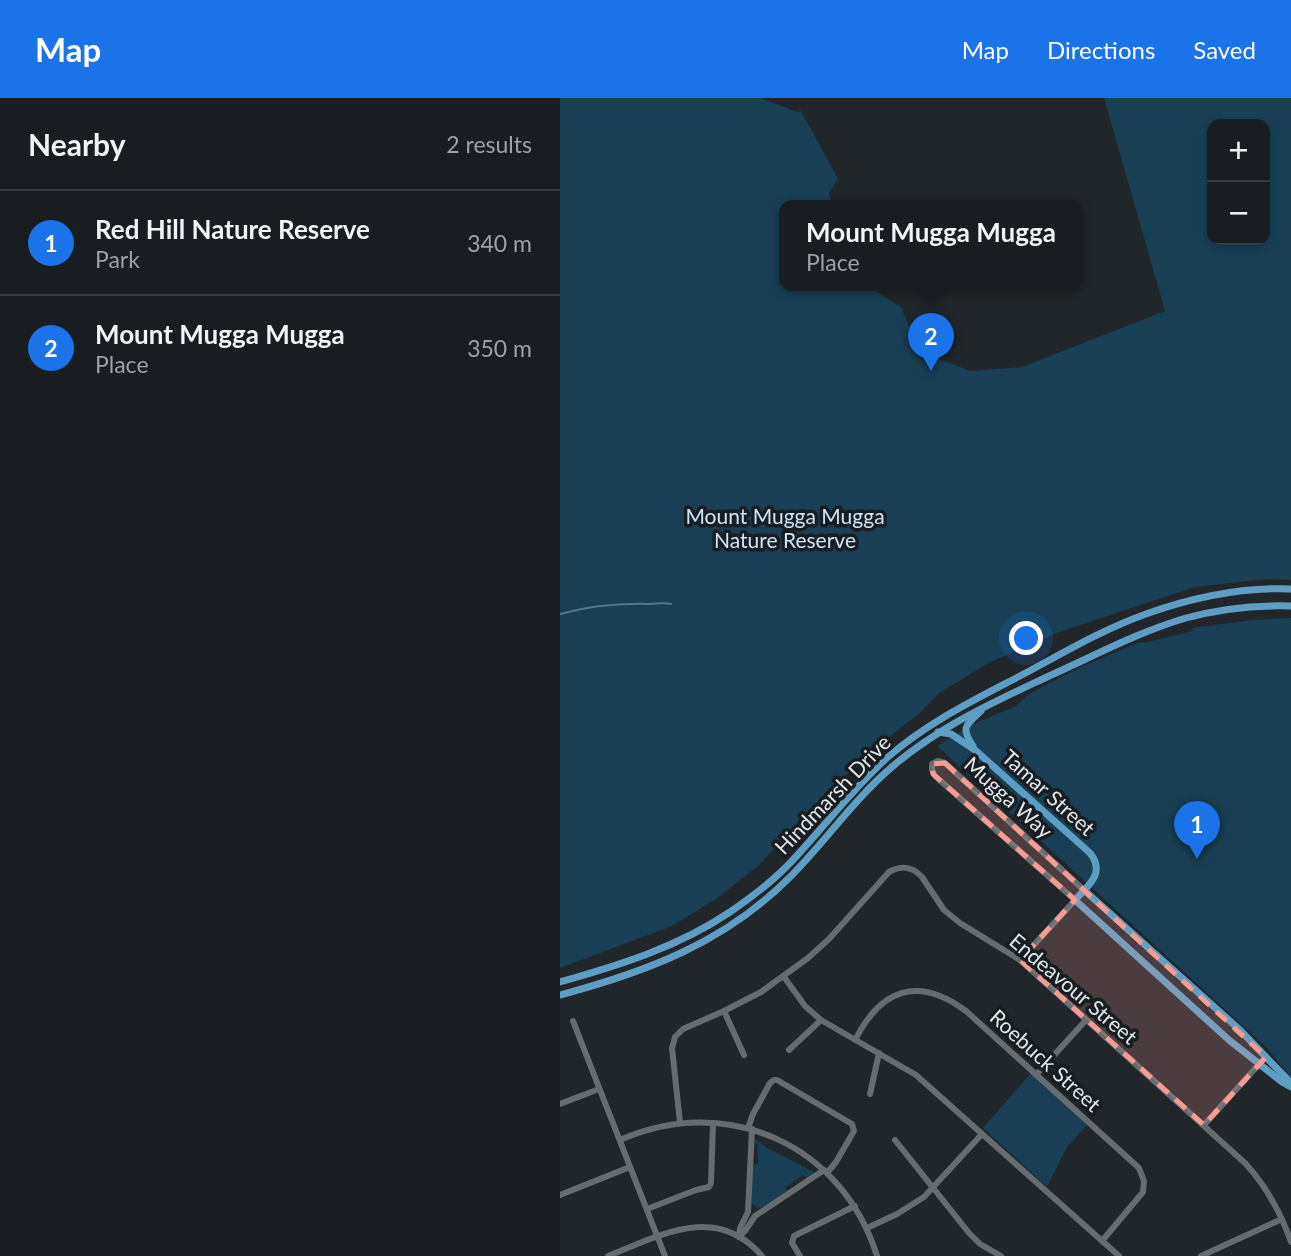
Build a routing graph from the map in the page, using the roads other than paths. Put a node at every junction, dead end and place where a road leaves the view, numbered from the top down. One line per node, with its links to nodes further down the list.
1 (1291, 589): 10 (main road, Hindmarsh Drive)
2 (1291, 606): 3 (main road, Hindmarsh Drive)
3 (989, 705): 4 (main road, Hindmarsh Drive); 5 (main road, Tamar Street)
4 (938, 732): 5 (main road, Tamar Street); 11 (main road, Hindmarsh Drive)
5 (975, 750): 6 (main road, Tamar Street)
6 (1084, 890): 7 (main road, Tamar Street); 7 (street, Mugga Way); 20 (main road, Mugga Way)
7 (1074, 900): 8 (street, Tamar Street); 21 (main road, Mugga Way)
8 (1020, 960): 9 (street, Endeavour Street); 14 (street, Endeavour Street)
9 (784, 977): 12 (street, Endeavour Street); 13 (street)
10 (560, 982)
11 (560, 995)
12 (724, 1011): 19 (street); 27 (street, Endeavour Street)
13 (821, 1020): 16 (street); 17 (street)
14 (1086, 1020): 22 (street); 29 (street, Endeavour Street)
15 (573, 1021): 24 (street)
16 (855, 1040): 18 (street); 22 (street, Roebuck Street)
17 (789, 1050)
18 (879, 1053): 25 (street); 31 (street)
19 (744, 1055)
20 (1266, 1057): 21 (street); 23 (main road, Mugga Way)
21 (1259, 1064): 23 (main road, Mugga Way); 29 (street)
22 (1036, 1075): 44 (street, Roebuck Street)
23 (1291, 1086)
24 (600, 1088): 26 (street); 32 (street)
25 (870, 1094)
26 (560, 1104)
27 (680, 1123): 28 (street); 32 (street)
28 (713, 1123): 30 (street); 39 (street)
29 (1205, 1125): 40 (street, Endeavour Street)
30 (750, 1129): 35 (street); 35 (street); 43 (street)
31 (982, 1133): 36 (street); 44 (street)
32 (620, 1140): 34 (street)
33 (895, 1140): 36 (street)
34 (631, 1167): 37 (street); 39 (street)
35 (825, 1171): 38 (street); 43 (street)
36 (933, 1189): 41 (street); 51 (street)
37 (560, 1195)
38 (855, 1206): 41 (street); 49 (street)
39 (647, 1209): 42 (street)
40 (1282, 1219): 45 (street, Endeavour Street); 53 (street)
41 (867, 1228): 50 (street)
42 (657, 1237): 43 (street); 46 (street); 47 (street)
43 (739, 1237): 48 (street)
44 (1102, 1241): 52 (street)
45 (1291, 1242)
46 (608, 1256)
47 (665, 1256)
48 (762, 1256)
49 (800, 1256)
50 (877, 1256)
51 (1001, 1256)
52 (1119, 1256)
53 (1200, 1256)

